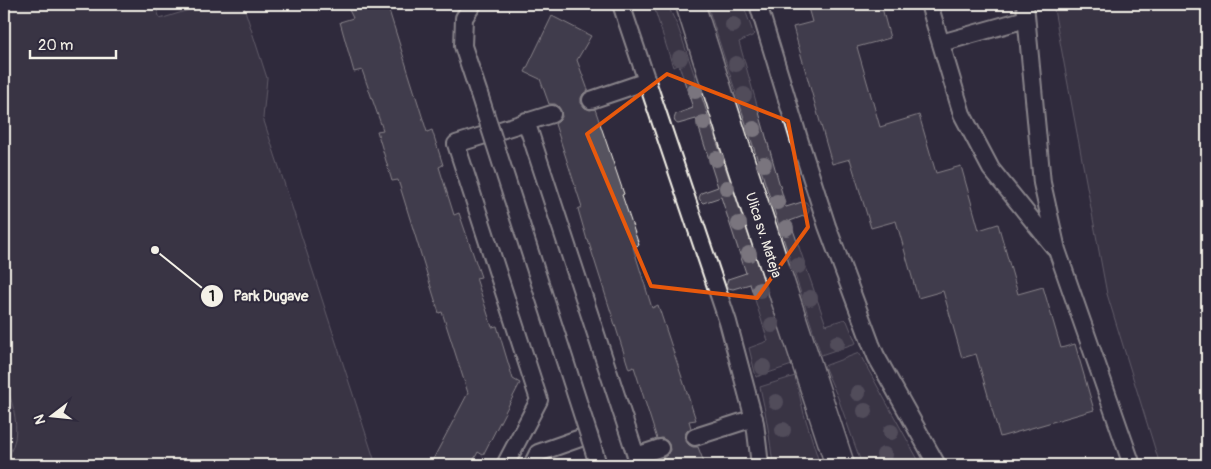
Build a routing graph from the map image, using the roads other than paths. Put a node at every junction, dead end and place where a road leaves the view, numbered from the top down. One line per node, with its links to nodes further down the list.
1 (473, 4): 14 (lane, bridge)
2 (621, 4): 8 (lane)
3 (690, 4): 22 (street, Ulica sv. Mateja)
4 (758, 4): 23 (lane)
5 (929, 4): 7 (lane)
6 (1025, 11): 7 (lane); 12 (lane)
7 (941, 43): 12 (lane)
8 (647, 81): 9 (lane); 13 (lane)
9 (592, 100)
10 (552, 114): 11 (lane)
11 (526, 121): 17 (lane); 18 (lane)
12 (1057, 250): 24 (lane)
13 (754, 418): 15 (lane); 21 (lane)
14 (588, 436): 19 (lane); 20 (lane, bridge)
15 (694, 437)
16 (660, 448): 17 (lane)
17 (638, 461)
18 (504, 465)
19 (532, 465)
20 (598, 465)
21 (760, 465)
22 (840, 465)
23 (938, 465)
24 (1132, 465)

